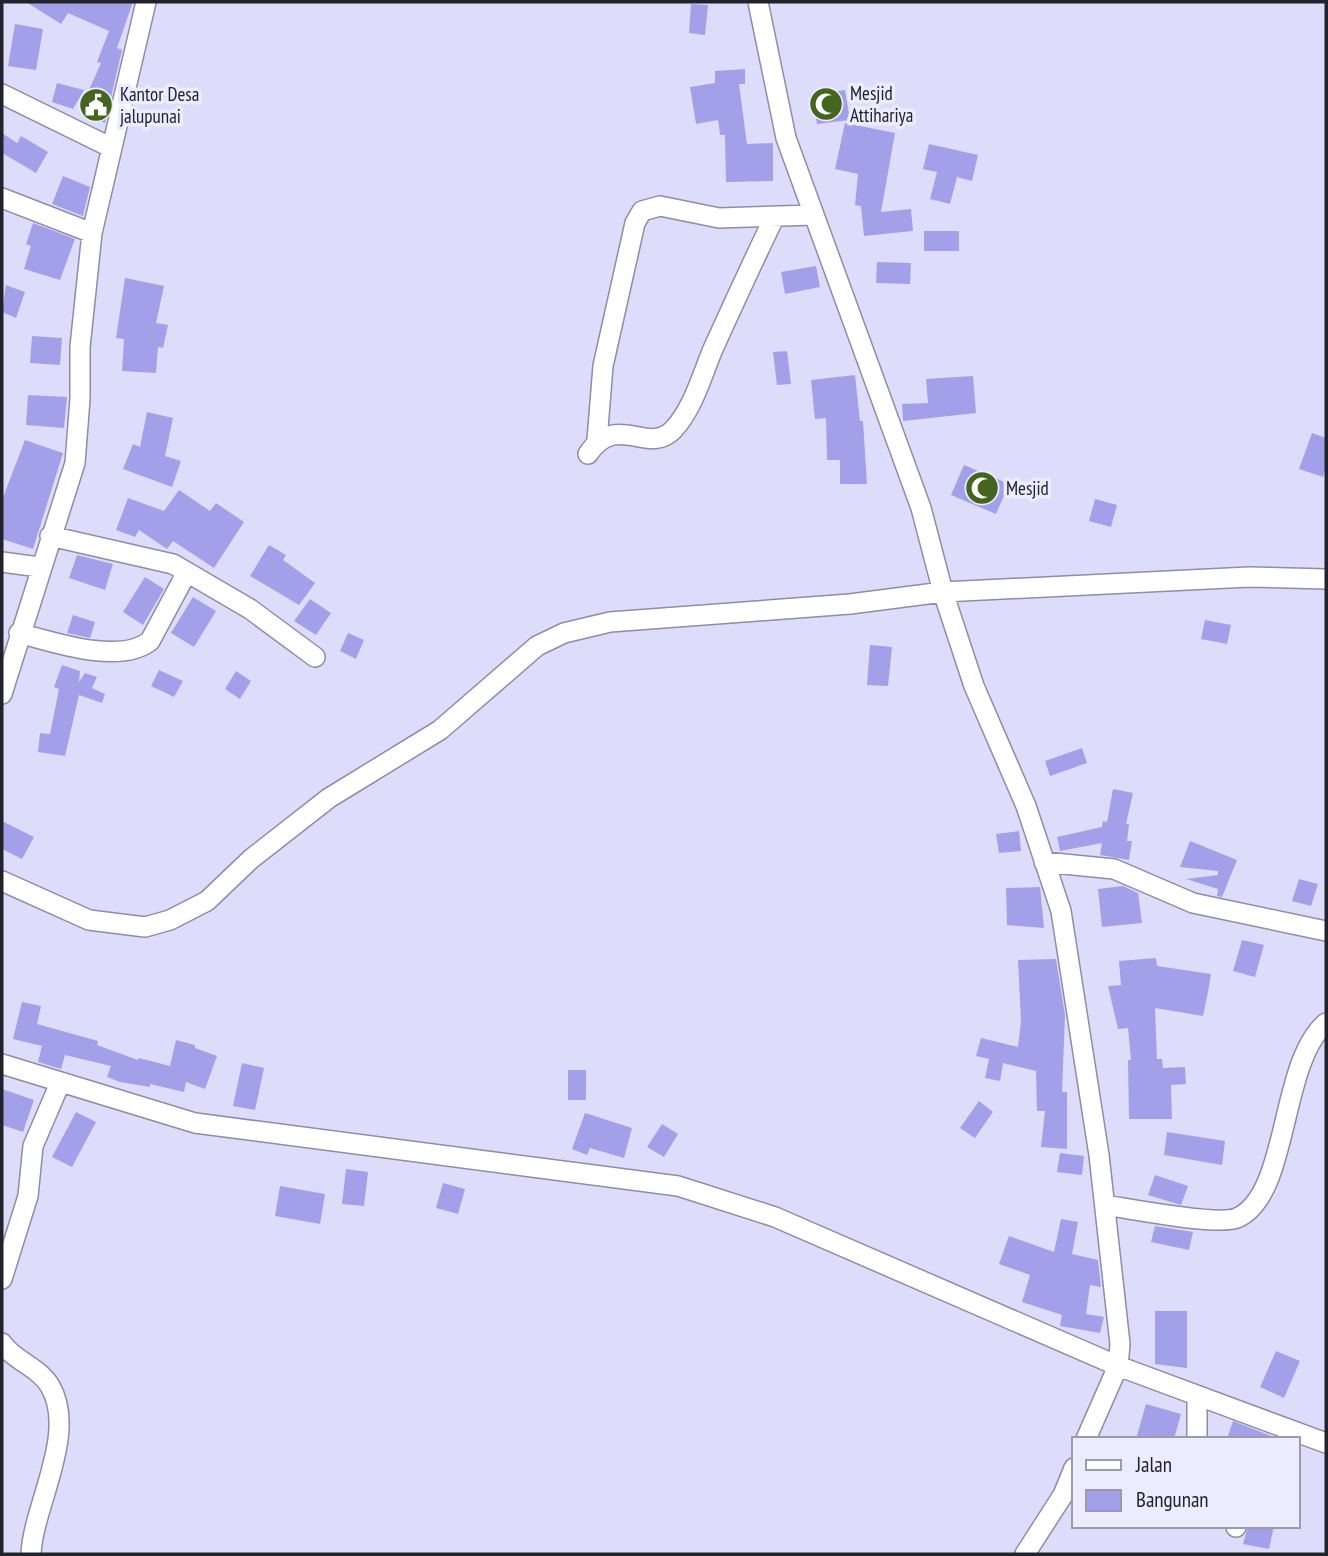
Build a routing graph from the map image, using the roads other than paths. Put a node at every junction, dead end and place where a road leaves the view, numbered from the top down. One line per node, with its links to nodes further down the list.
1 (146, 2): 4 (street)
2 (758, 2): 6 (street)
3 (2, 94): 4 (street)
4 (112, 148): 8 (street)
5 (2, 198): 8 (street)
6 (813, 215): 7 (street); 14 (street)
7 (774, 218): 7 (street)
8 (92, 233): 9 (street)
9 (50, 536): 11 (street); 12 (street)
10 (2, 562): 11 (street)
11 (39, 567): 15 (street)
12 (187, 572): 15 (street); 16 (street)
13 (1326, 579): 14 (street)
14 (943, 592): 18 (street); 19 (street)
15 (19, 633): 17 (street)
16 (315, 657)
17 (2, 694)
18 (1044, 862): 20 (street); 24 (street)
19 (2, 881)
20 (1326, 931)
21 (1326, 1023): 24 (street)
22 (2, 1064): 23 (street)
23 (60, 1083): 25 (street); 27 (street)
24 (1105, 1205): 27 (street)
25 (2, 1279)
26 (2, 1343): 33 (street)
27 (1118, 1366): 28 (street); 29 (street)
28 (1197, 1396): 30 (street); 31 (street)
29 (1087, 1437)
30 (1197, 1437)
31 (1326, 1443)
32 (1072, 1473): 34 (street)
33 (31, 1554)
34 (1025, 1554)

